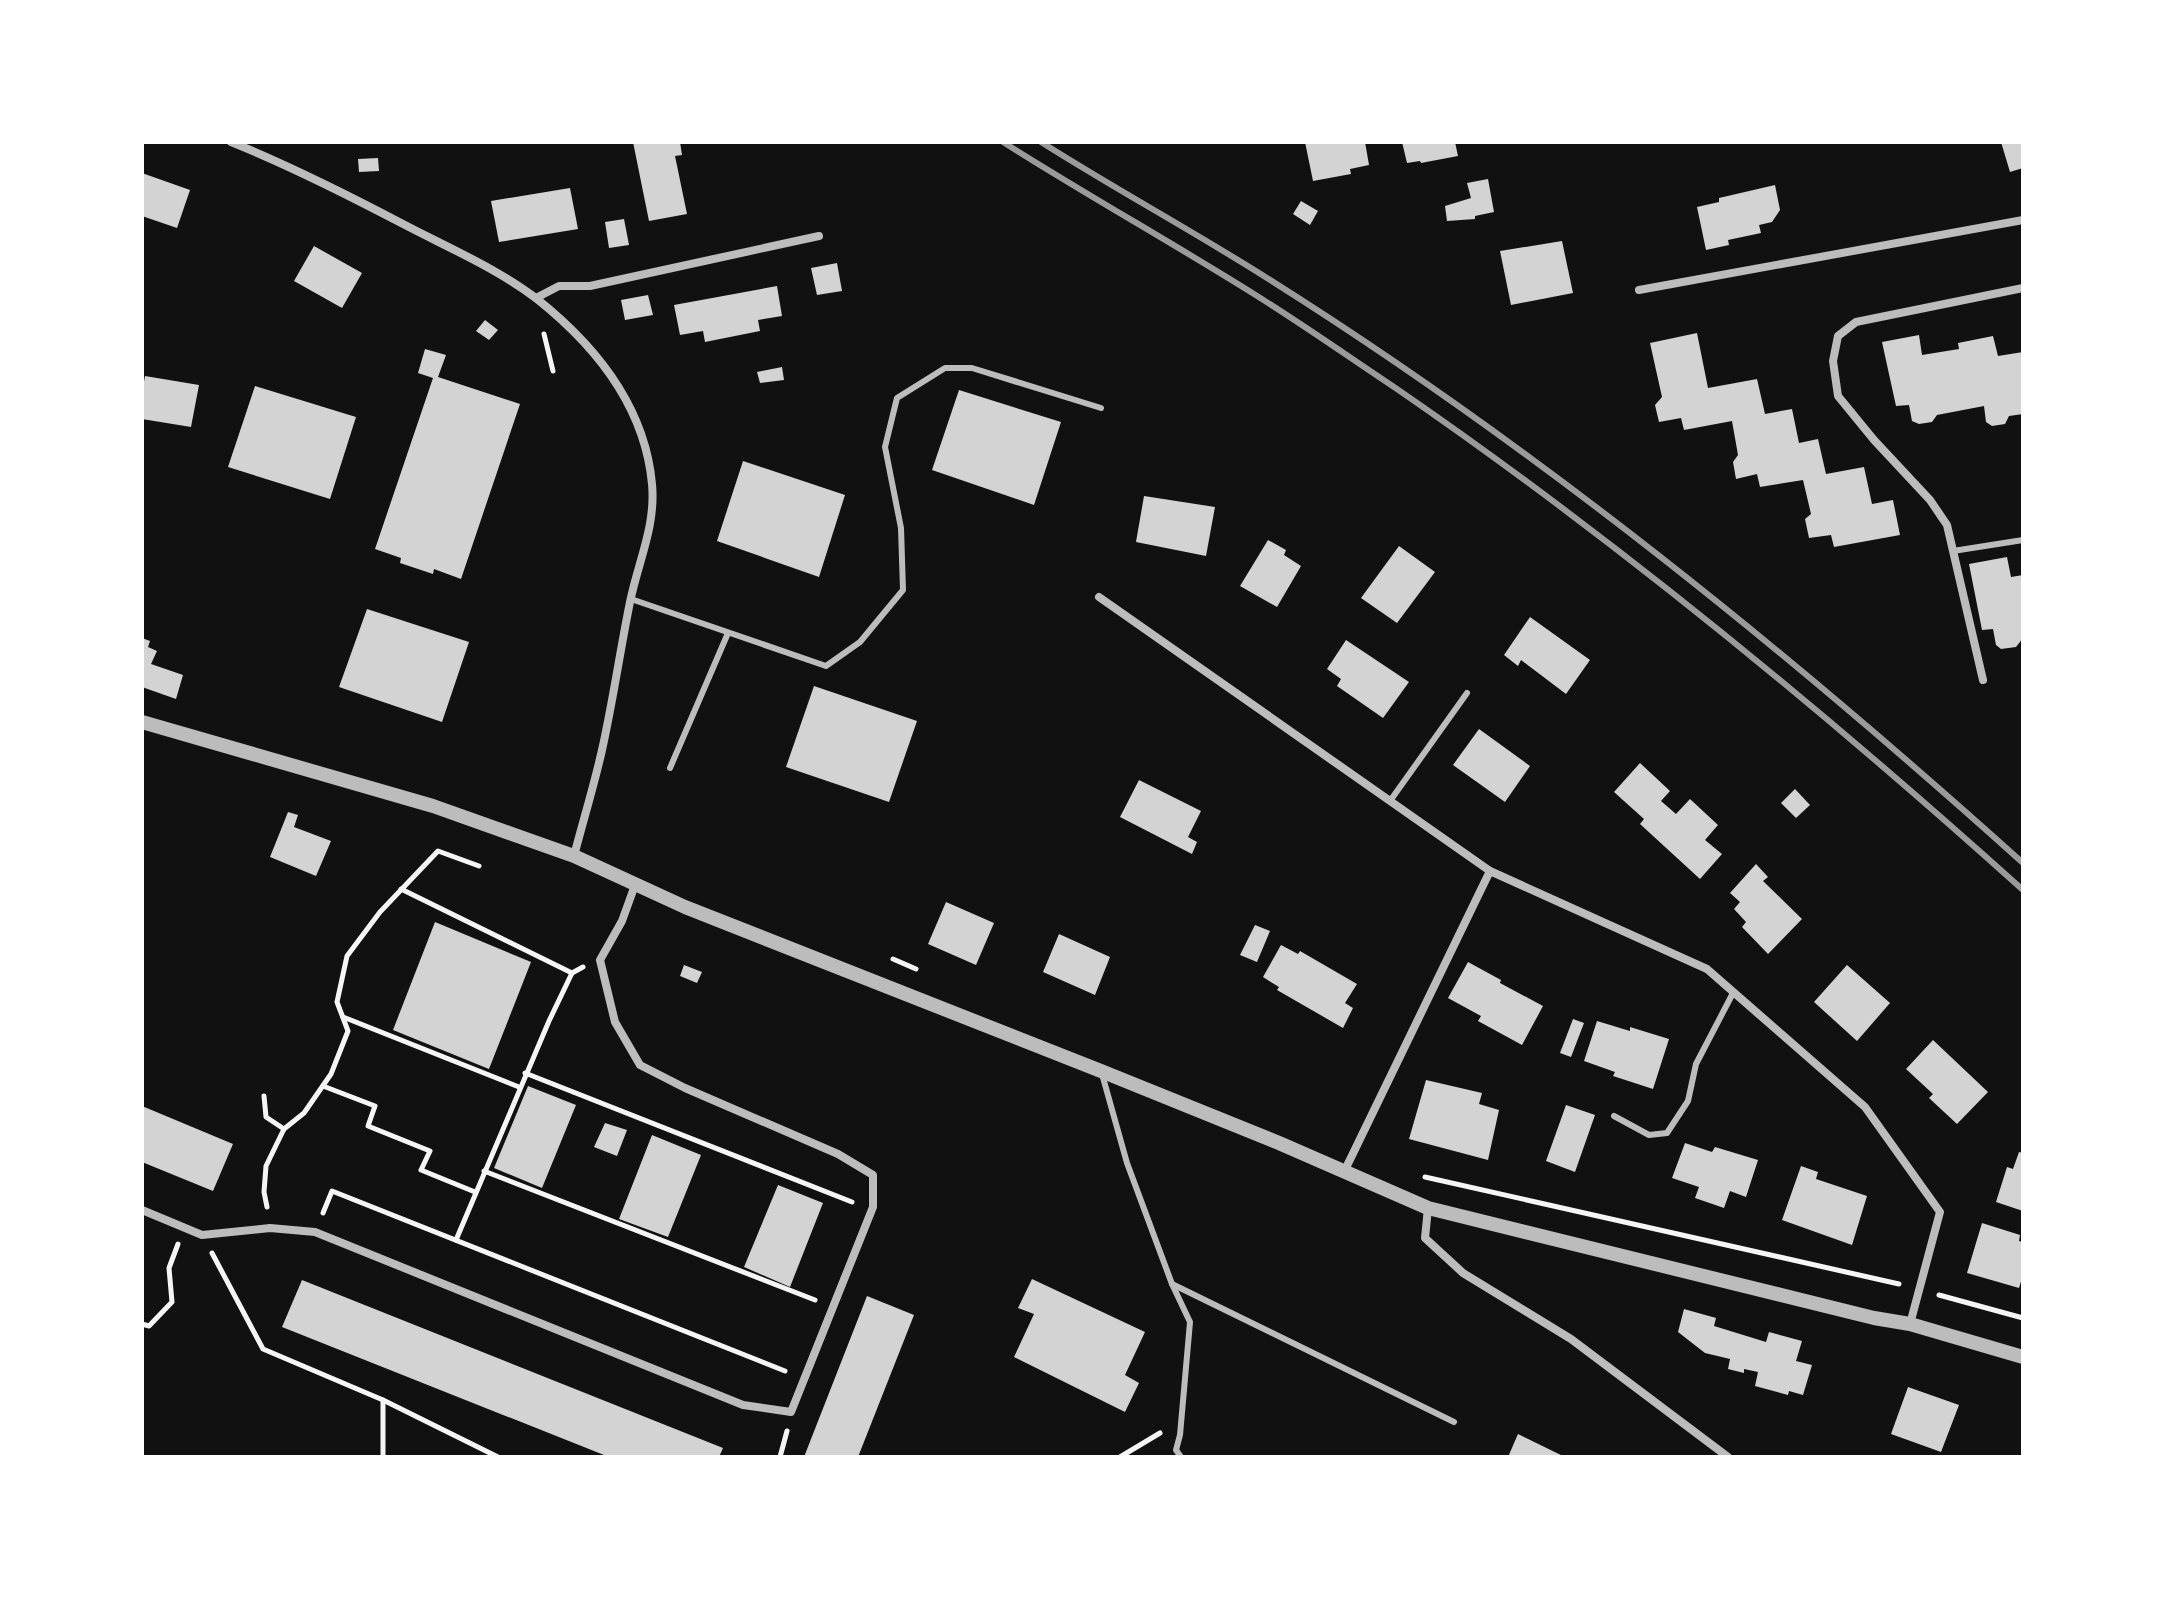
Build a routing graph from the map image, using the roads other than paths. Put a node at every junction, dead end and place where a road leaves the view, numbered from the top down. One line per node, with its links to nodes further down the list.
1 (231, 142): 6 (street)
2 (2023, 220): 5 (street)
3 (819, 236): 6 (street)
4 (2023, 288): 9 (street)
5 (1639, 290)
6 (536, 298): 11 (street)
7 (1101, 408): 12 (lane)
8 (2023, 540): 9 (lane)
9 (1953, 551): 13 (street)
10 (1099, 597): 17 (street)
11 (631, 599): 12 (lane); 18 (street)
12 (728, 633): 16 (lane)
13 (1983, 680)
14 (1467, 693): 17 (lane)
15 (142, 722): 18 (street)
16 (670, 768)
17 (1390, 801): 19 (street)
18 (574, 856): 20 (street)
19 (1490, 871): 21 (street); 24 (street)
20 (635, 885): 22 (street); 26 (street)
21 (1733, 993): 23 (lane); 28 (street)
22 (1101, 1071): 24 (street); 27 (lane)
23 (1614, 1116)
24 (1344, 1172): 25 (street)
25 (1428, 1208): 28 (street); 32 (street)
26 (142, 1210)
27 (1172, 1284): 30 (lane); 31 (lane)
28 (1910, 1324): 29 (street)
29 (2023, 1357)
30 (1454, 1422)
31 (1181, 1457)
32 (1728, 1457)

